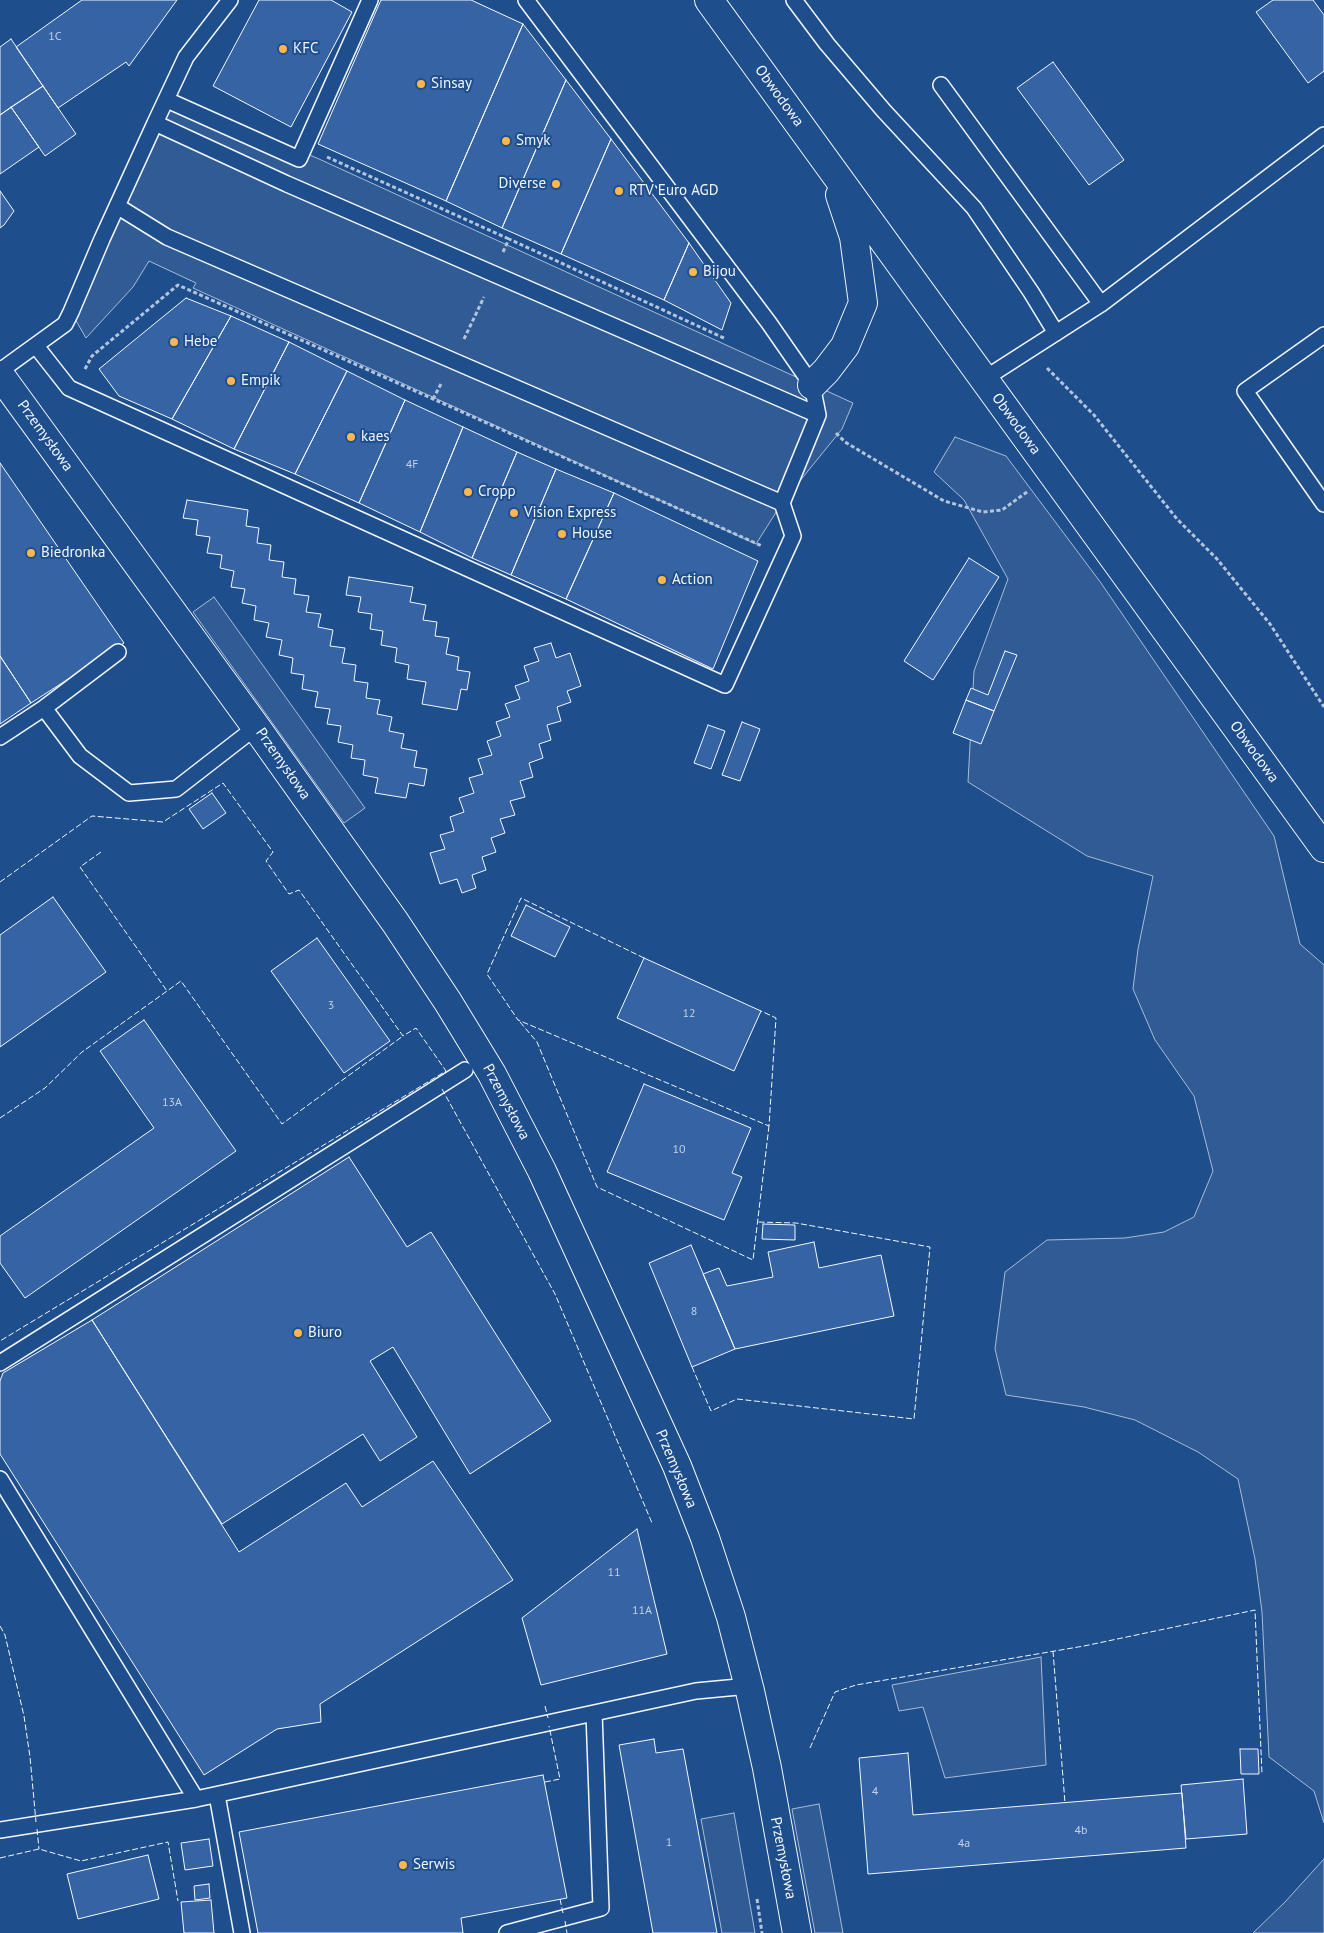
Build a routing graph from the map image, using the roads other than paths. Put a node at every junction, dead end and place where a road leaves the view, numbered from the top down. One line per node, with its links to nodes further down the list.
1 (230, 0): 7 (lane)
2 (370, 0): 7 (lane)
3 (526, 0): 19 (lane)
4 (709, 0): 10 (street, Obwodowa)
5 (794, 0): 13 (lane)
6 (941, 85): 12 (lane)
7 (167, 100): 8 (lane)
8 (155, 122): 11 (lane); 20 (lane)
9 (1324, 135): 12 (lane)
10 (832, 170): 18 (street, Obwodowa); 19 (street)
11 (117, 206): 15 (lane); 21 (lane)
12 (1100, 304): 13 (lane)
13 (1056, 333): 18 (lane)
14 (1324, 335): 22 (lane)
15 (36, 346): 16 (lane); 21 (lane)
16 (0, 371)
17 (0, 375): 25 (street, Przemysłowa)
18 (984, 379): 27 (street, Obwodowa)
19 (812, 385): 20 (lane)
20 (818, 415): 21 (lane)
21 (782, 503)
22 (1324, 504)
23 (118, 652): 24 (lane)
24 (44, 708): 25 (lane); 26 (lane)
25 (256, 727): 31 (street, Przemysłowa)
26 (0, 737)
27 (1319, 832)
28 (465, 1070): 29 (lane)
29 (0, 1363)
30 (0, 1478): 34 (lane)
31 (749, 1686): 32 (lane); 38 (street, Przemysłowa)
32 (594, 1713): 33 (lane); 37 (lane)
33 (217, 1794): 34 (lane); 36 (lane)
34 (196, 1799): 35 (lane)
35 (0, 1830)
36 (242, 1933)
37 (507, 1933)
38 (797, 1933)

